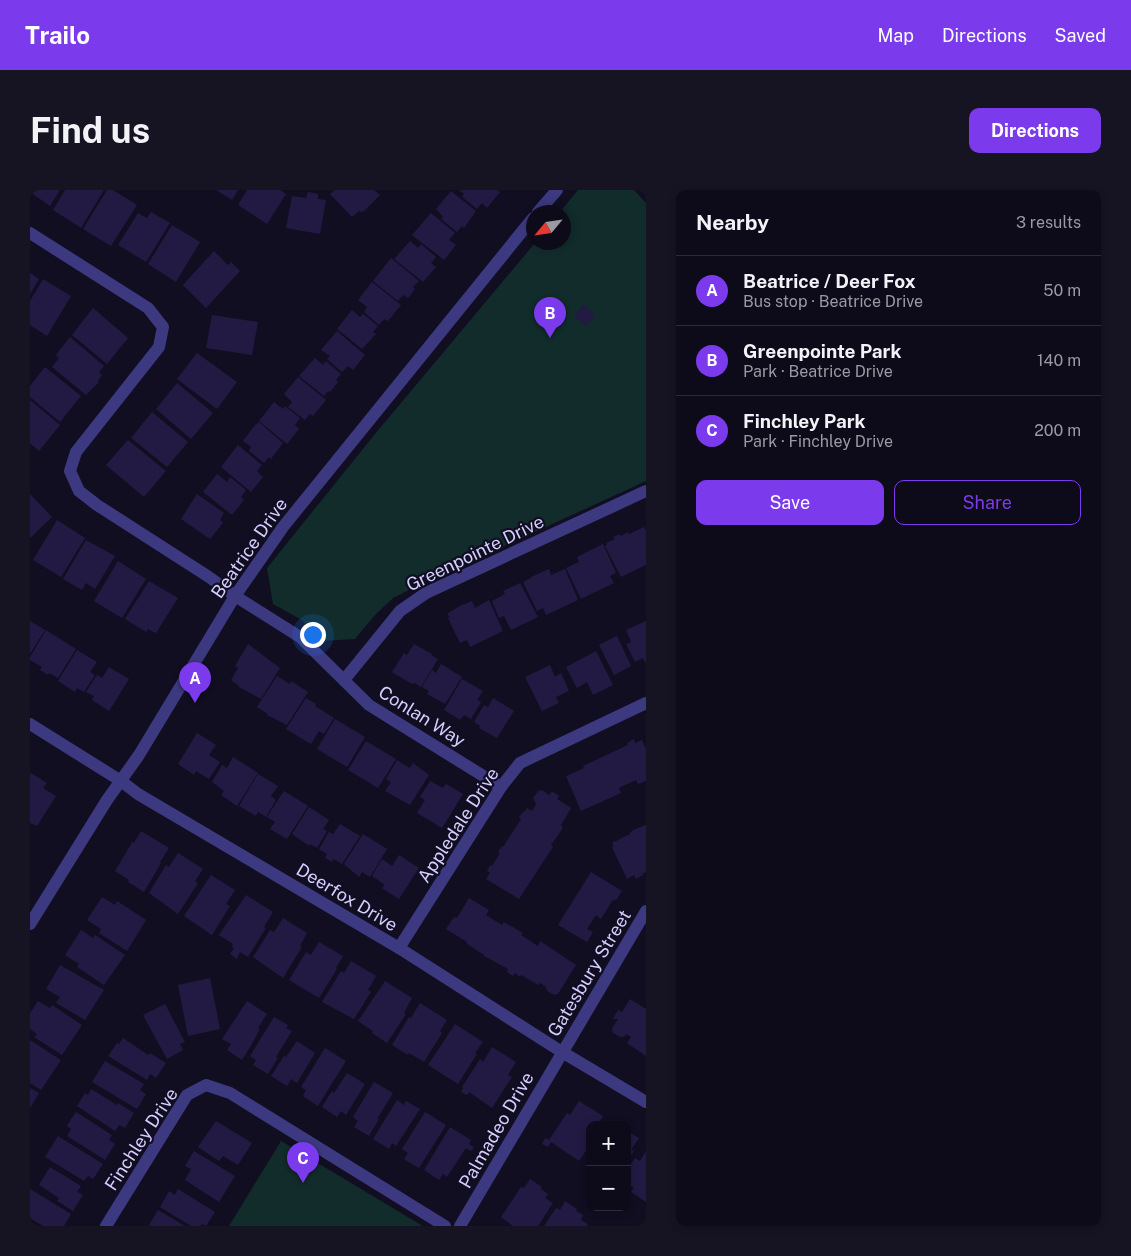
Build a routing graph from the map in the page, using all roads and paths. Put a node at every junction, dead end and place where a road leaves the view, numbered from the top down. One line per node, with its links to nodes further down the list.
1 (556, 190): 2 (street)
2 (544, 205)
3 (526, 228): 6 (street, Beatrice Drive)
4 (30, 232): 6 (street, Conlan Way)
5 (646, 491): 7 (street, Greenpointe Drive)
6 (234, 596): 7 (street, Conlan Way); 10 (street, Beatrice Drive)
7 (344, 680): 11 (street, Conlan Way)
8 (646, 703): 11 (street, Appledale Drive)
9 (30, 724): 10 (street, Deerfox Drive)
10 (121, 781): 13 (street, Beatrice Drive); 14 (street, Deerfox Drive)
11 (501, 787): 14 (street, Appledale Drive)
12 (646, 911): 15 (street, Gatesbury Street)
13 (30, 924)
14 (399, 948): 15 (street, Deerfox Drive)
15 (562, 1052): 16 (street, Deerfox Drive); 19 (street, Palmadeo Drive)
16 (646, 1102)
17 (106, 1226): 18 (street, Finchley Drive)
18 (445, 1226)
19 (460, 1226)

